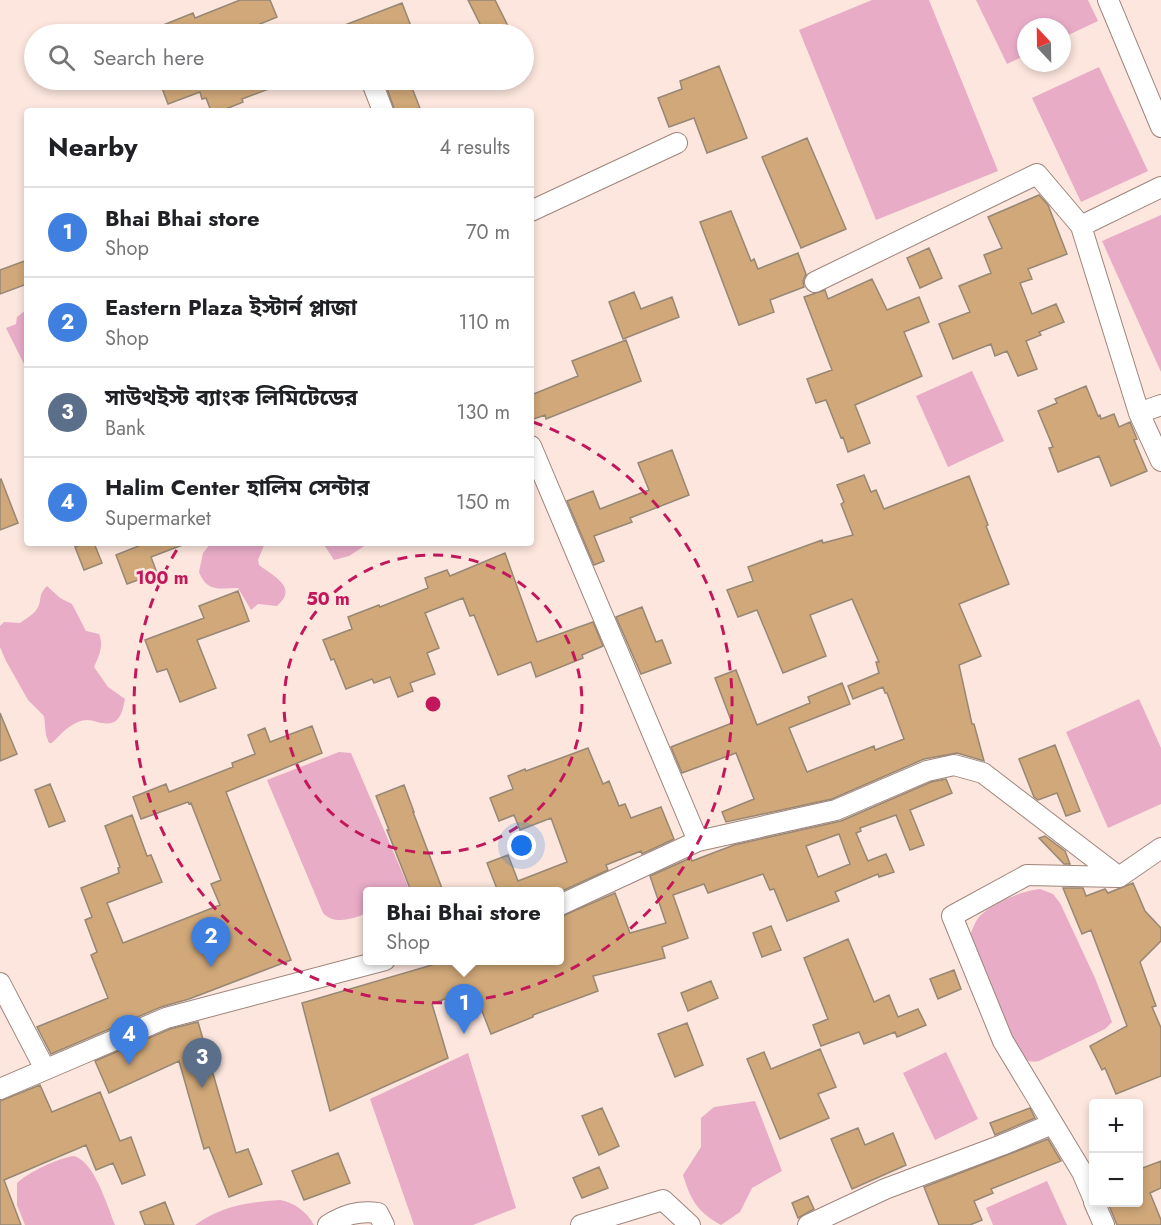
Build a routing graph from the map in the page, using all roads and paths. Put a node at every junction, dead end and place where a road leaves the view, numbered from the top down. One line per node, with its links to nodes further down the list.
1 (1108, 0): 4 (street)
2 (375, 90): 3 (street)
3 (382, 108)
4 (1161, 127)
5 (678, 143): 7 (street)
6 (1161, 188): 8 (street)
7 (534, 211)
8 (1081, 226): 9 (street); 11 (street)
9 (815, 282)
10 (1161, 405): 11 (street)
11 (1139, 413): 13 (street)
12 (534, 453): 14 (street)
13 (1161, 461)
14 (698, 841): 16 (street); 17 (street)
15 (1161, 848): 16 (street)
16 (1119, 877): 22 (street)
17 (564, 902)
18 (365, 965): 20 (street)
19 (0, 983): 20 (street)
20 (45, 1070): 21 (street)
21 (0, 1089)
22 (1052, 1124): 23 (street); 29 (street)
23 (1089, 1190)
24 (1096, 1207): 30 (street)
25 (328, 1225): 26 (street)
26 (384, 1225)
27 (581, 1225): 28 (street)
28 (690, 1225)
29 (808, 1225)
30 (1104, 1225)

